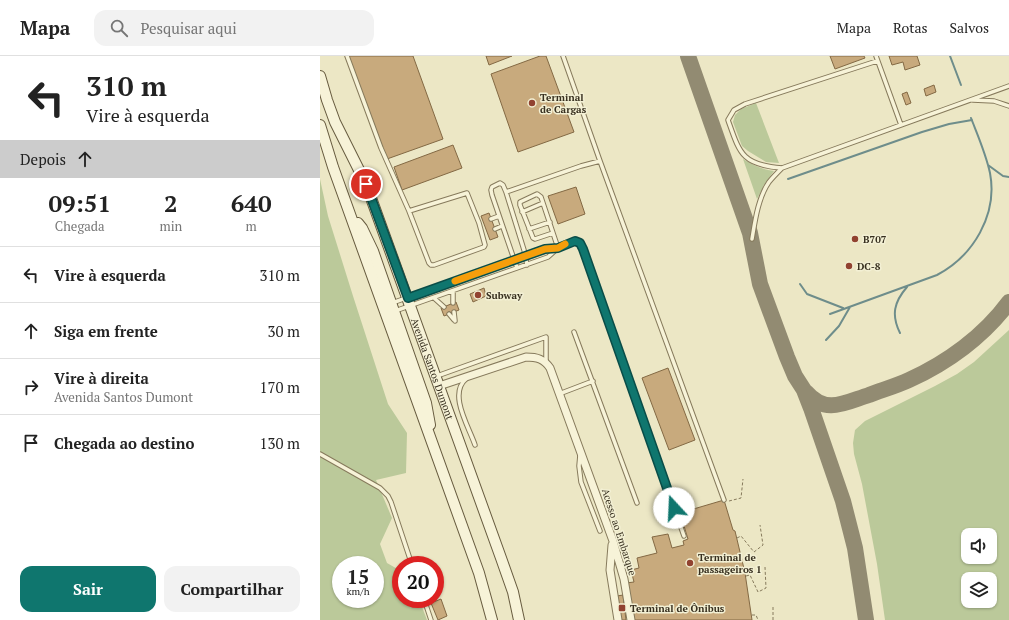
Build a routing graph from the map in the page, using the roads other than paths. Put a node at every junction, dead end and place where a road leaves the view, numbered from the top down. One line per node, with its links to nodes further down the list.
1 (347, 56): 15 (lane)
2 (563, 56): 11 (lane)
3 (876, 56): 4 (lane)
4 (877, 61): 10 (lane); 12 (lane)
5 (320, 76): 35 (main road, Avenida Santos Dumont)
6 (1009, 86): 7 (lane)
7 (970, 100): 8 (lane); 10 (lane)
8 (1009, 106)
9 (320, 125): 17 (main road)
10 (900, 125): 12 (lane)
11 (600, 161): 13 (lane); 53 (lane)
12 (782, 168): 27 (lane)
13 (506, 192): 18 (lane); 29 (lane)
14 (544, 203): 16 (lane); 16 (lane); 20 (lane)
15 (409, 211): 26 (lane); 26 (lane)
16 (522, 212): 23 (lane)
17 (350, 214): 40 (main road); 40 (main road)
18 (499, 216): 19 (lane); 21 (lane)
19 (491, 219)
20 (550, 222): 23 (lane); 25 (lane)
21 (502, 226): 22 (lane); 30 (lane)
22 (495, 228)
23 (529, 229): 25 (lane)
24 (487, 231): 26 (lane)
25 (553, 232): 28 (lane)
26 (482, 233)
27 (752, 239)
28 (558, 248): 29 (lane); 31 (lane); 56 (lane)
29 (526, 255): 30 (lane); 31 (lane)
30 (514, 260): 32 (lane); 35 (lane)
31 (527, 265): 32 (lane)
32 (518, 268): 33 (lane)
33 (453, 291): 34 (lane); 36 (lane)
34 (434, 298): 35 (lane); 37 (lane)
35 (409, 302): 40 (lane); 40 (lane); 43 (main road, Avenida Santos Dumont)
36 (453, 303)
37 (444, 307)
38 (454, 312): 39 (lane)
39 (449, 314)
40 (393, 315): 47 (main road); 49 (main road)
41 (574, 332): 45 (lane)
42 (546, 363): 43 (lane); 44 (street); 48 (street, Acesso ao Embarque)
43 (436, 376): 46 (main road, Avenida Santos Dumont); 47 (main road)
44 (468, 377): 46 (street); 50 (lane)
45 (593, 381): 48 (lane); 54 (lane)
46 (440, 386): 62 (main road, Avenida Santos Dumont)
47 (422, 390): 49 (main road)
48 (559, 394): 51 (street, Acesso ao Embarque)
49 (430, 437): 61 (main road)
50 (475, 445)
51 (581, 452): 55 (lane); 57 (street, Acesso ao Embarque)
52 (320, 454): 58 (lane)
53 (724, 500)
54 (638, 503)
55 (600, 531)
56 (684, 536)
57 (613, 541): 63 (street); 64 (street, Acesso ao Embarque)
58 (409, 556)
59 (427, 608): 60 (lane)
60 (431, 620)
61 (492, 620)
62 (519, 620)
63 (618, 620)
64 (631, 620)

